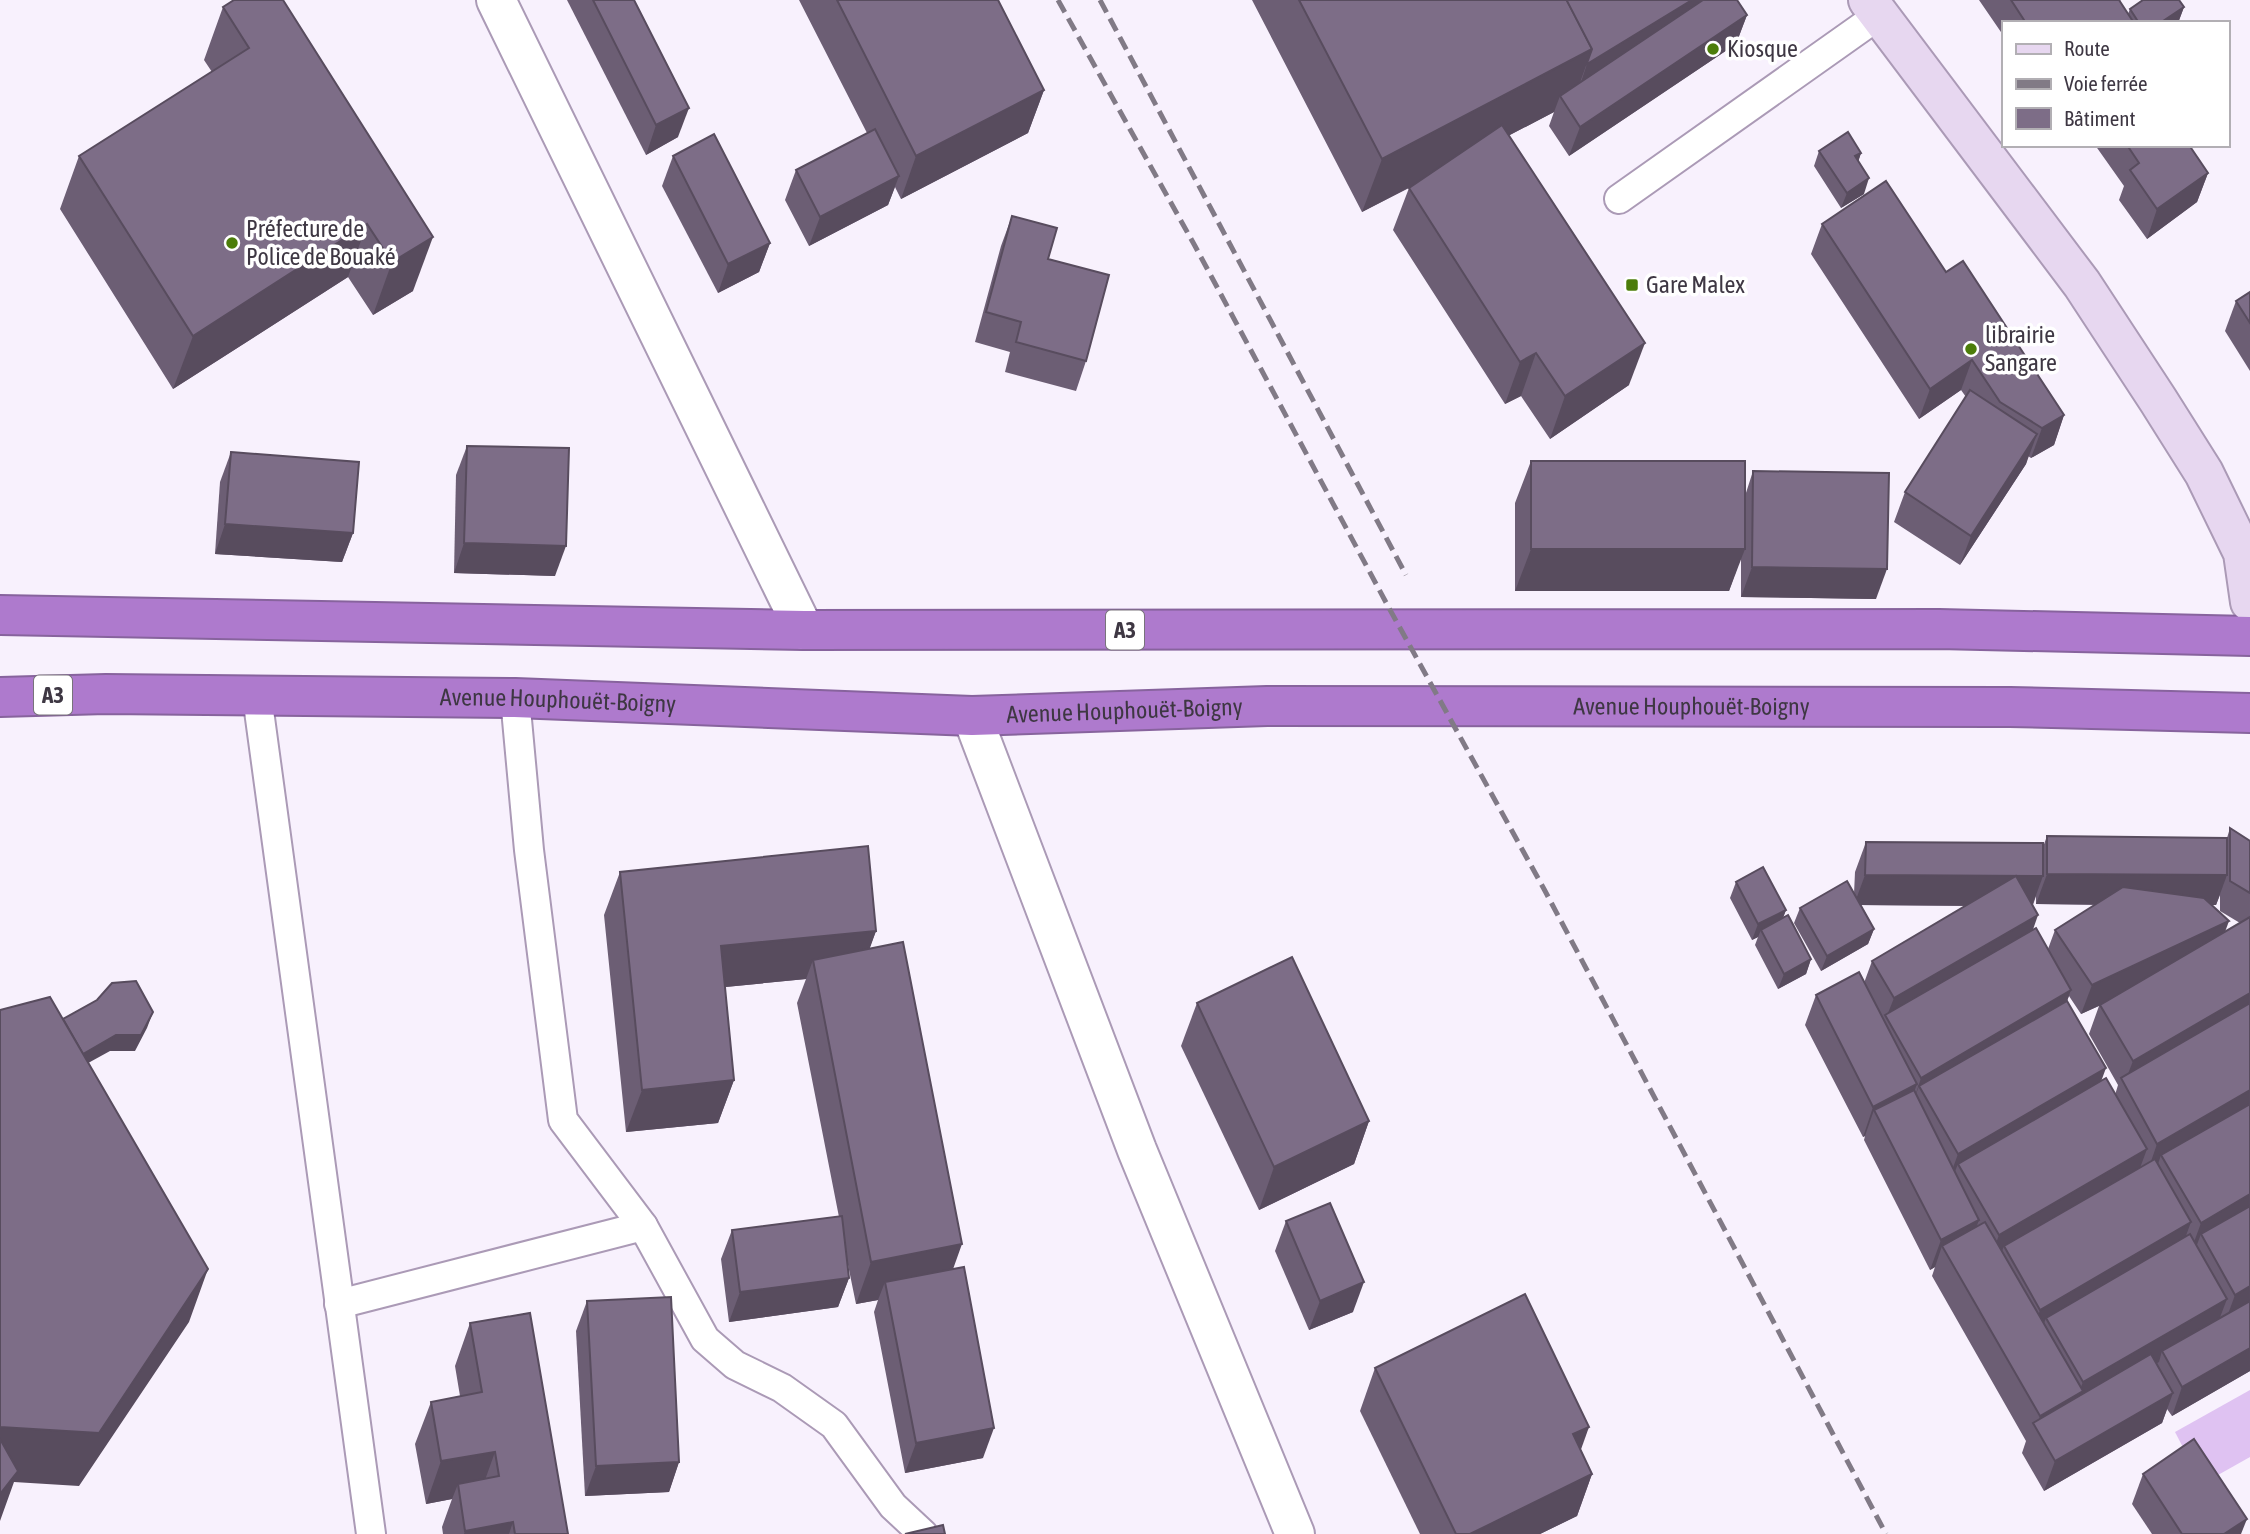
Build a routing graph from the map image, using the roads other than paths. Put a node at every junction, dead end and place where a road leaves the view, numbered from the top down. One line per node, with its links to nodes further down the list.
1 (496, 0): 6 (street)
2 (1873, 7): 3 (lane); 4 (street)
3 (1619, 199)
4 (2250, 602)
5 (0, 615): 6 (highway, A3)
6 (804, 630): 7 (highway, A3)
7 (2250, 636)
8 (257, 695): 9 (highway, Avenue Houphouët-Boigny / A3); 10 (highway, Avenue Houphouët-Boigny / A3); 14 (lane)
9 (0, 697)
10 (515, 698): 12 (highway, Avenue Houphouët-Boigny / A3); 13 (lane)
11 (2250, 713): 12 (highway, Avenue Houphouët-Boigny / A3)
12 (972, 716): 17 (street)
13 (643, 1226): 14 (lane); 16 (lane)
14 (339, 1304): 15 (lane)
15 (371, 1534)
16 (923, 1534)
17 (1295, 1534)

